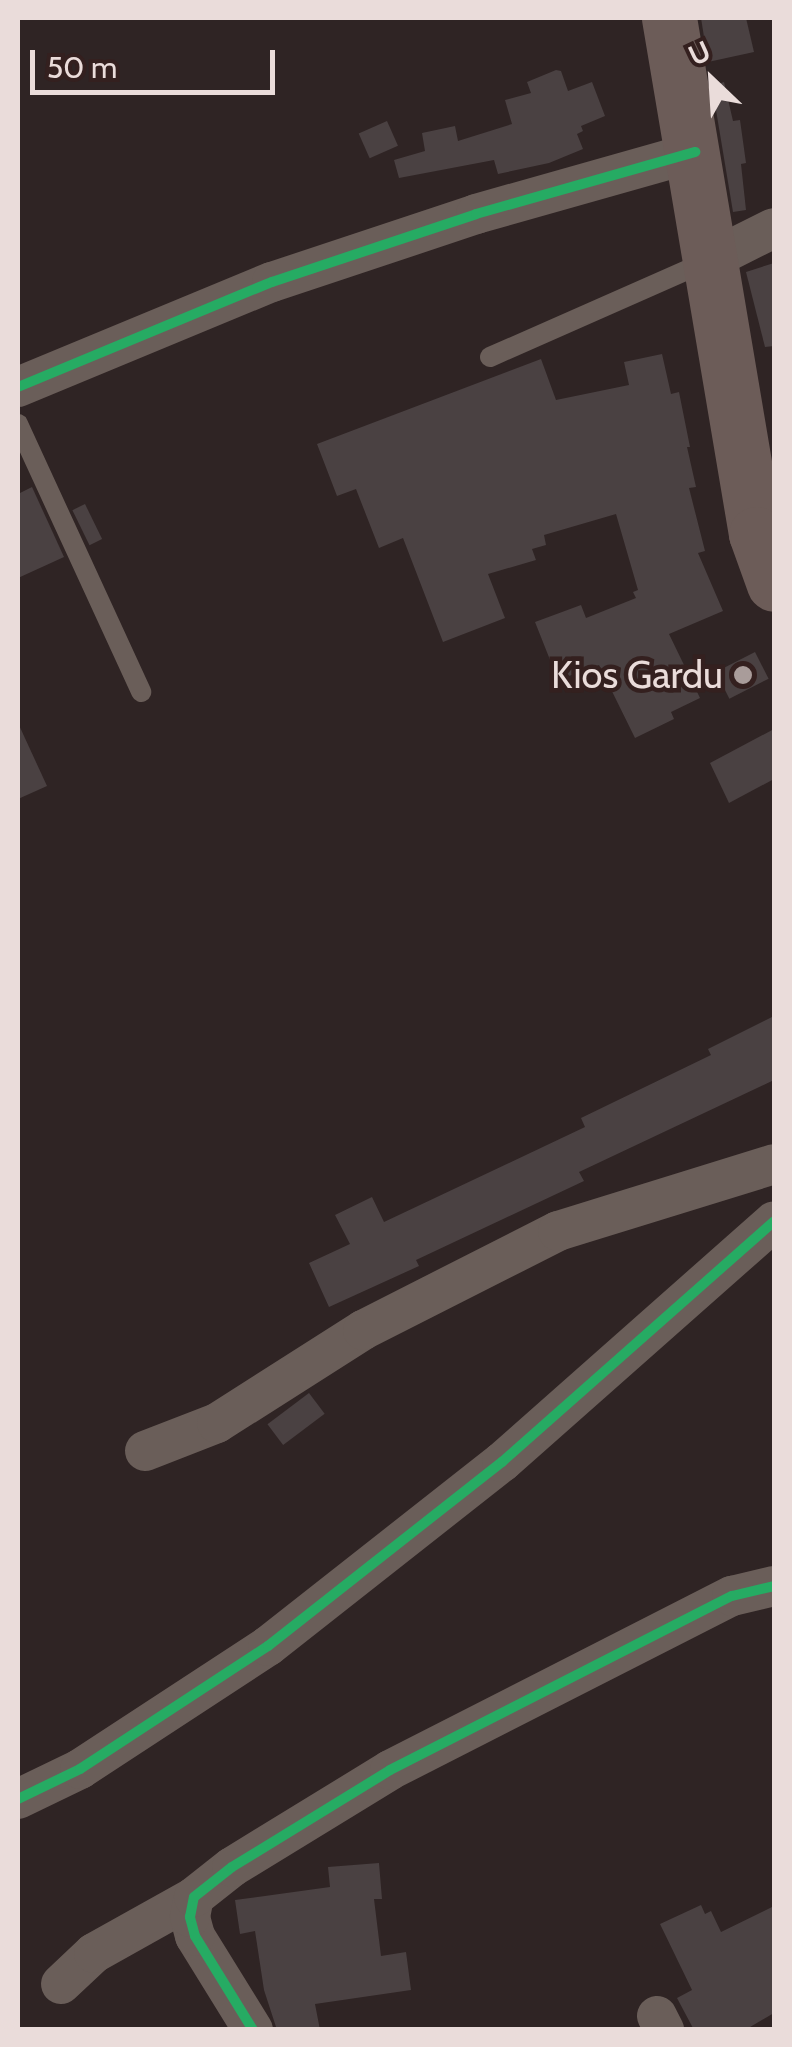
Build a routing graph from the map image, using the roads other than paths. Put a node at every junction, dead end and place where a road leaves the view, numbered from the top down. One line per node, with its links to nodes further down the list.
1 (669, 18): 2 (highway)
2 (695, 152): 4 (highway); 6 (street)
3 (774, 228): 4 (street)
4 (712, 259): 5 (lane); 8 (highway)
5 (490, 357)
6 (18, 387)
7 (18, 424): 9 (lane)
8 (768, 549)
9 (141, 692)
10 (774, 1164): 12 (street)
11 (774, 1221): 14 (street)
12 (145, 1451)
13 (774, 1586): 15 (street)
14 (18, 1800)
15 (194, 1898): 16 (street); 17 (street)
16 (61, 1984)
17 (252, 2030)

